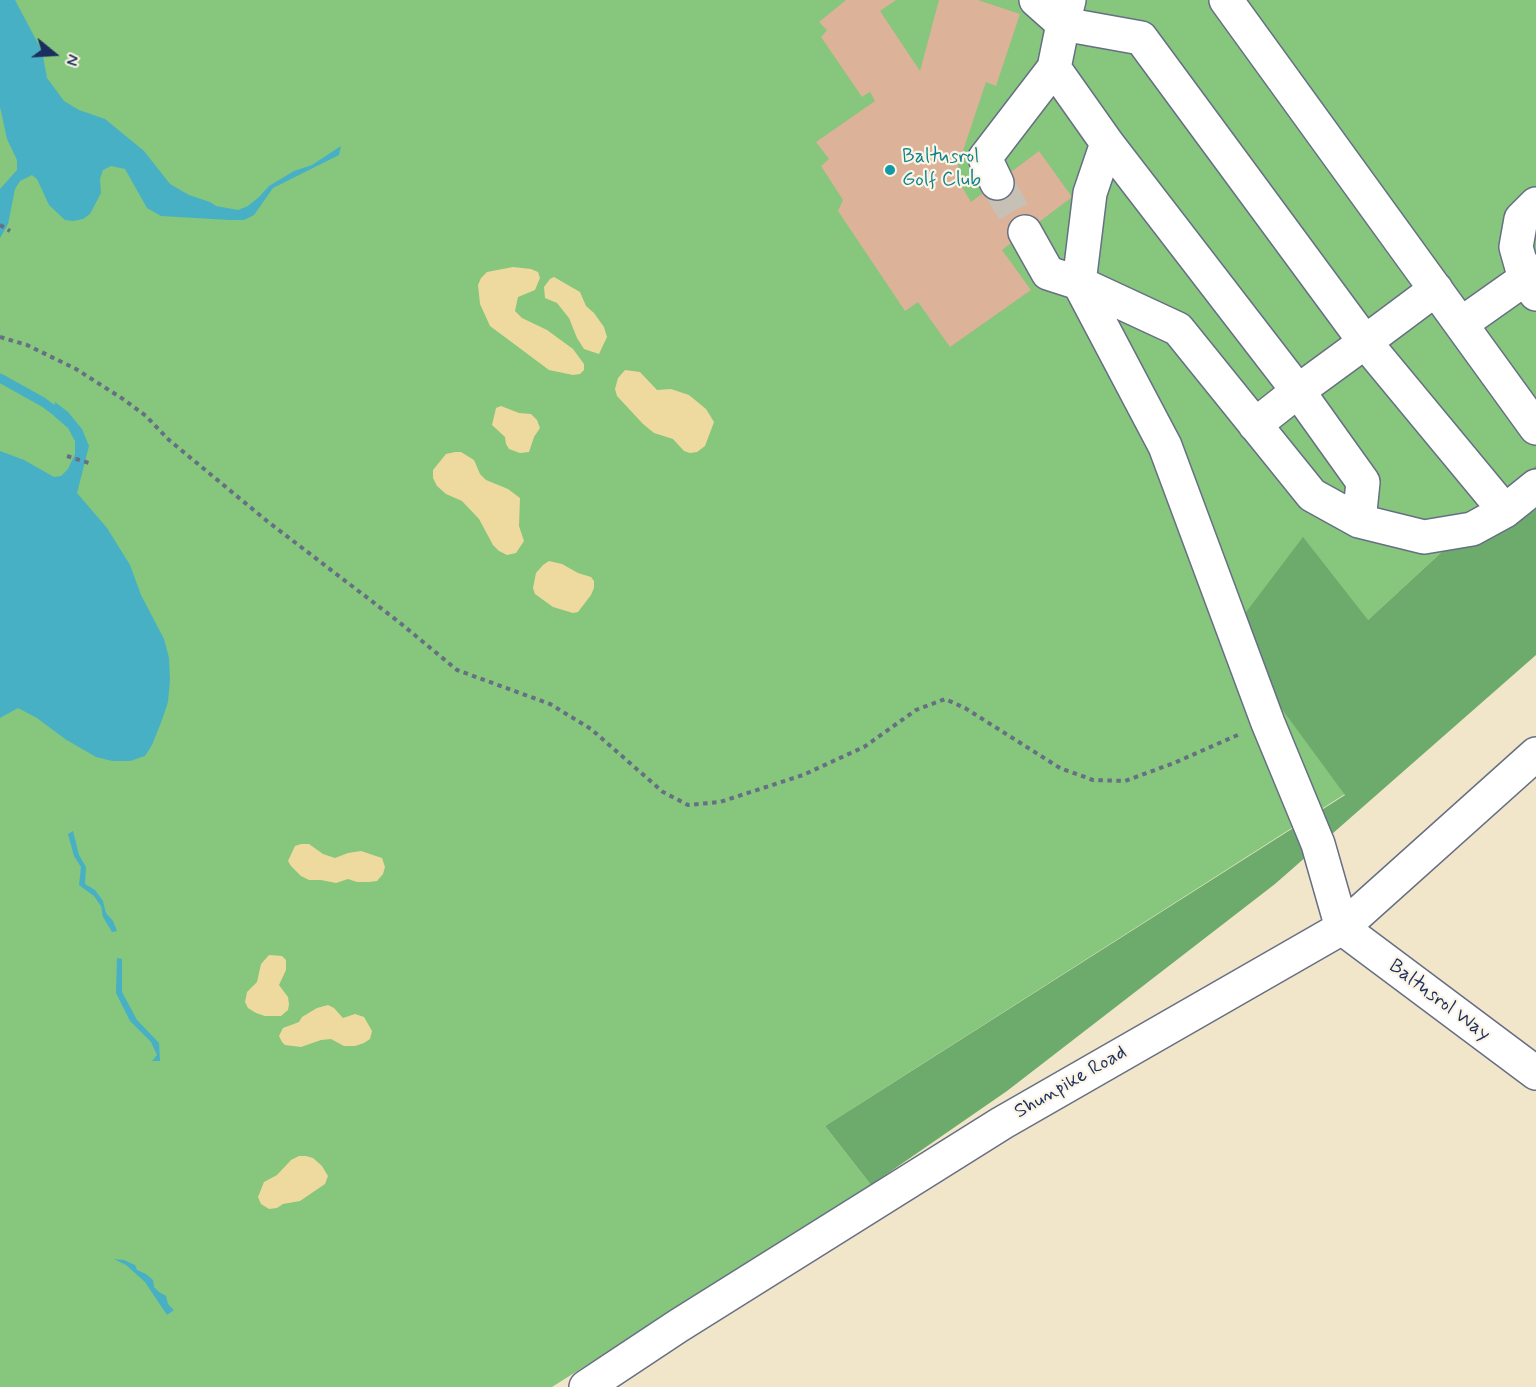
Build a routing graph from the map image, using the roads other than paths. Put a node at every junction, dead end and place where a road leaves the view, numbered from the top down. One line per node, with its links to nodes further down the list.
1 (1036, 0): 3 (street)
2 (1226, 0): 11 (street)
3 (1066, 12): 4 (street); 13 (street)
4 (1054, 68): 5 (street); 6 (street)
5 (1107, 143): 10 (street); 14 (street)
6 (997, 183)
7 (1536, 204): 9 (street)
8 (1024, 232): 10 (street)
9 (1532, 282): 12 (street)
10 (1079, 283): 15 (street); 21 (street)
11 (1436, 289): 12 (street); 13 (street)
12 (1461, 324): 16 (street)
13 (1365, 342): 14 (street); 18 (street)
14 (1298, 391): 15 (street); 19 (street)
15 (1256, 425): 19 (street)
16 (1536, 428)
17 (1536, 486): 18 (street)
18 (1505, 511): 19 (street)
19 (1359, 521)
20 (1536, 754): 21 (street, Shunpike Road)
21 (1342, 928): 22 (street, Baltusrol Way); 23 (street, Shunpike Road)
22 (1536, 1073)
23 (586, 1387)

